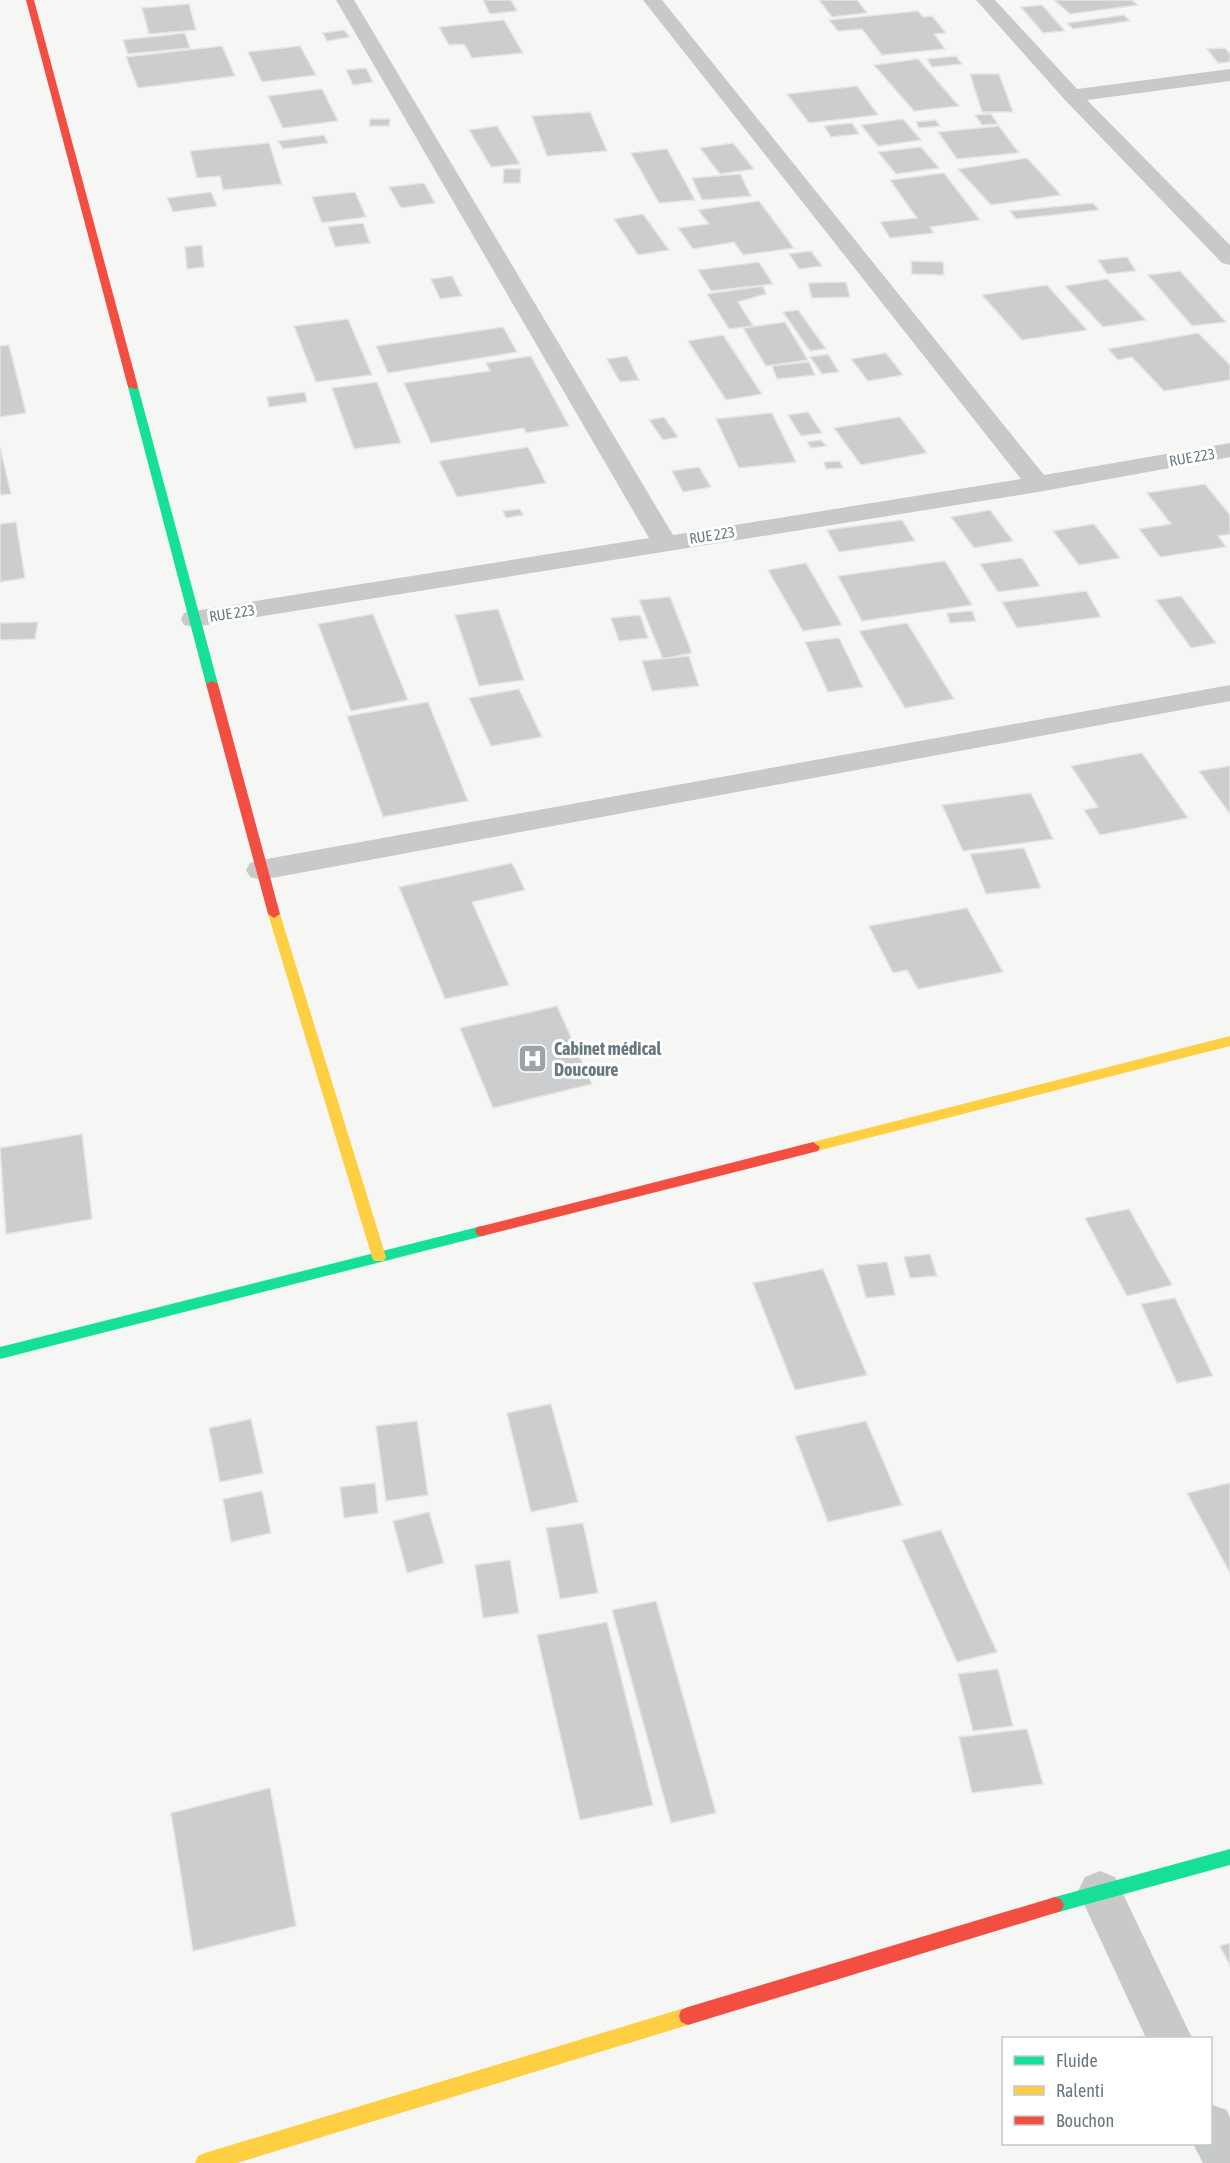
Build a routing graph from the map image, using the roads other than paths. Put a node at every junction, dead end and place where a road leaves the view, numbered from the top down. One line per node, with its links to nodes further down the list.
1 (30, 0): 11 (street)
2 (345, 0): 10 (street)
3 (652, 0): 9 (street)
4 (985, 0): 6 (street)
5 (1230, 75): 6 (street)
6 (1072, 96): 7 (street)
7 (1230, 258)
8 (1230, 450): 9 (street, RUE 223)
9 (1038, 484): 10 (street, RUE 223)
10 (665, 543): 11 (street, RUE 223)
11 (194, 619): 13 (street)
12 (1230, 693): 13 (street)
13 (261, 870): 15 (street)
14 (1230, 1041): 15 (street)
15 (379, 1257): 16 (street)
16 (0, 1353)
17 (1230, 1857): 18 (street)
18 (1100, 1891): 19 (street); 21 (street)
19 (1169, 2037)
20 (1212, 2131): 22 (street)
21 (205, 2163)
22 (1227, 2163)

